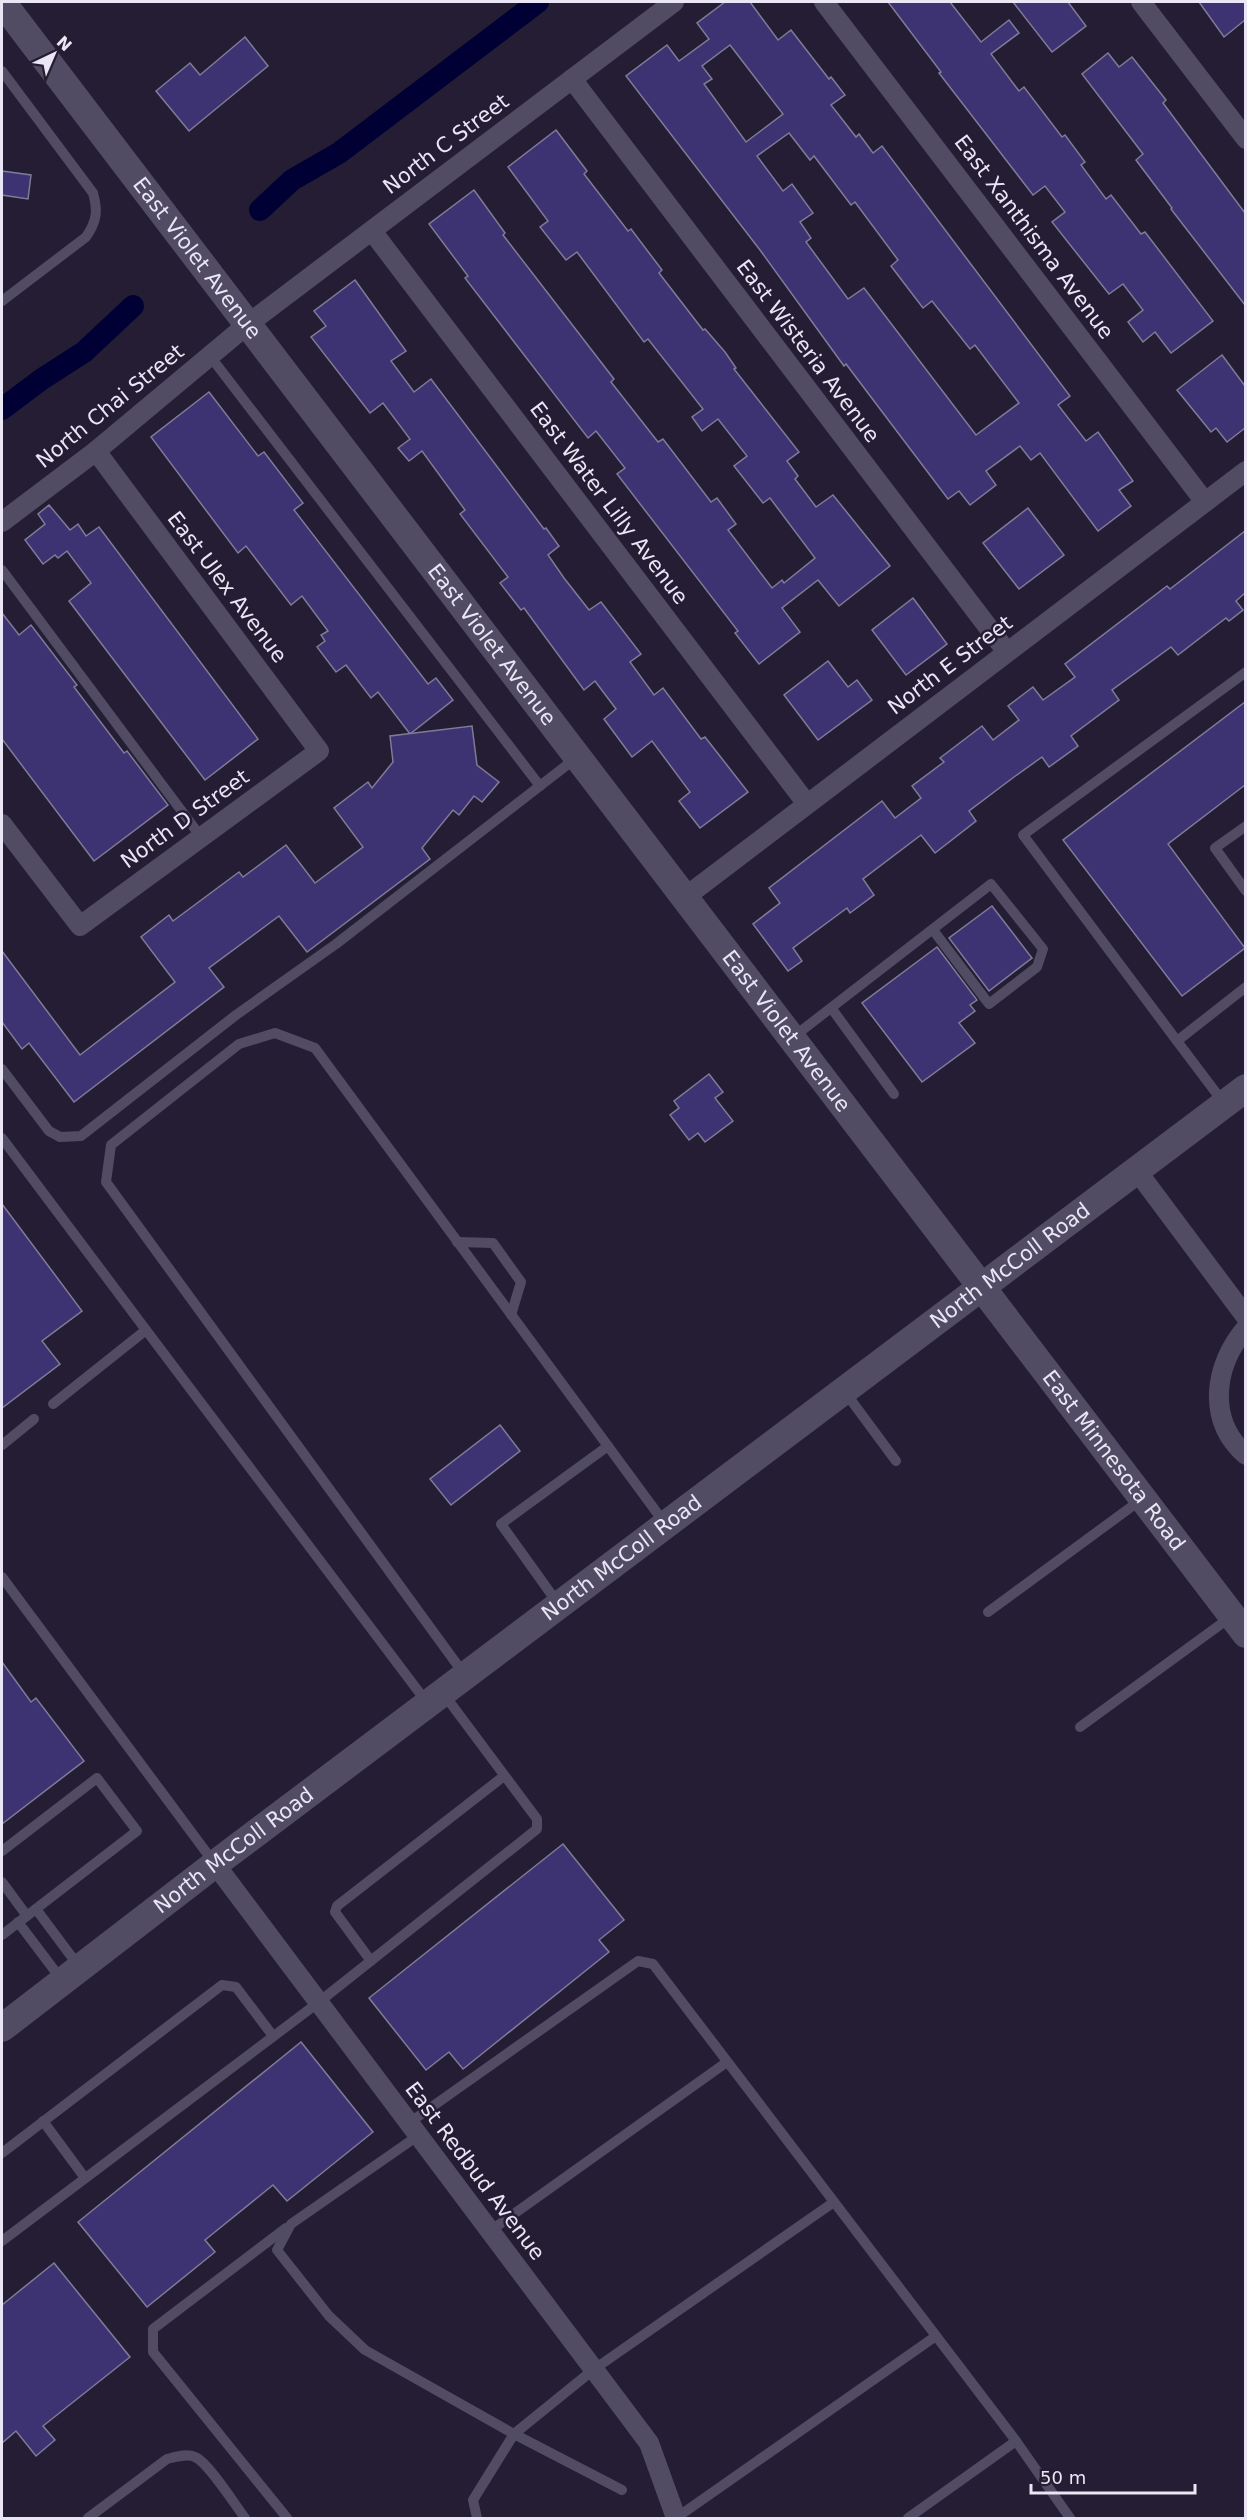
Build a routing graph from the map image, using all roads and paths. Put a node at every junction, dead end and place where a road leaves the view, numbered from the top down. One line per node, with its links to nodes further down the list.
1 (2, 2): 10 (street, East Violet Avenue)
2 (674, 2): 6 (street, North C Street)
3 (824, 2): 14 (street, East Xanthisma Avenue)
4 (1141, 2): 7 (street)
5 (2, 71): 9 (lane)
6 (572, 79): 8 (street, North C Street); 17 (street, East Wisteria Avenue)
7 (1245, 139)
8 (372, 231): 10 (street, North C Street); 22 (street, East Water Lilly Avenue)
9 (2, 301)
10 (248, 324): 11 (street, North Chai Street); 20 (street, East Violet Avenue)
11 (210, 356): 12 (street, North Chai Street); 21 (lane)
12 (96, 451): 15 (street, North Chai Street); 19 (street, East Ulex Avenue)
13 (1245, 471): 14 (street, North E Street)
14 (1205, 502): 17 (street, North E Street)
15 (2, 522)
16 (2, 570): 25 (lane)
17 (1007, 652): 22 (street, North E Street)
18 (1245, 672): 32 (lane)
19 (319, 751): 25 (street, North D Street)
20 (577, 757): 21 (lane); 27 (street, East Violet Avenue)
21 (540, 786): 33 (lane)
22 (807, 804): 27 (street, North E Street)
23 (2, 824): 25 (street, North D Street)
24 (1245, 826): 26 (lane)
25 (201, 837)
26 (1245, 891)
27 (684, 898): 31 (street, East Violet Avenue)
28 (933, 930): 28 (lane); 30 (lane)
29 (1245, 987): 32 (lane)
30 (832, 1009): 31 (lane); 34 (lane)
31 (792, 1039): 39 (street, East Violet Avenue)
32 (1176, 1041): 35 (lane)
33 (2, 1069)
34 (894, 1094)
35 (1235, 1096): 37 (street, North McColl Road)
36 (2, 1138): 43 (lane)
37 (1137, 1171): 39 (street, North McColl Road); 41 (street)
38 (457, 1242): 40 (lane); 40 (lane); 57 (lane)
39 (982, 1288): 44 (street, North McColl Road); 51 (street, East Minnesota Road)
40 (511, 1315): 48 (lane)
41 (1245, 1317)
42 (1245, 1328): 49 (street)
43 (146, 1330): 45 (lane); 58 (lane)
44 (845, 1391): 50 (lane); 52 (street, North McColl Road)
45 (53, 1404)
46 (34, 1419): 47 (lane)
47 (2, 1445)
48 (608, 1446): 52 (lane); 54 (lane)
49 (1245, 1455)
50 (896, 1461)
51 (1143, 1498): 55 (lane); 56 (street, East Minnesota Road)
52 (666, 1526): 54 (street, North McColl Road)
53 (2, 1576): 62 (lane)
54 (560, 1605): 57 (street, North McColl Road)
55 (988, 1612)
56 (1239, 1625): 59 (lane)
57 (466, 1676): 58 (street, North McColl Road)
58 (435, 1699): 60 (lane); 62 (street, North McColl Road)
59 (1080, 1727)
60 (504, 1776): 66 (lane); 66 (lane)
61 (2, 1851): 64 (lane)
62 (215, 1864): 67 (street, North McColl Road); 68 (street, East Redbud Avenue)
63 (2, 1882): 64 (lane)
64 (27, 1915): 65 (lane); 67 (lane); 67 (lane)
65 (2, 1935)
66 (371, 1961): 68 (lane)
67 (72, 1975): 69 (street, North McColl Road)
68 (319, 2002): 70 (lane); 73 (street, East Redbud Avenue)
69 (2, 2028)
70 (273, 2036): 72 (lane); 75 (lane)
71 (727, 2062): 73 (lane); 76 (lane); 78 (lane)
72 (43, 2121): 74 (lane); 75 (lane)
73 (414, 2129): 77 (lane); 78 (street, East Redbud Avenue)
74 (2, 2153)
75 (85, 2178): 79 (lane)
76 (834, 2202): 80 (lane); 81 (lane)
77 (291, 2224): 82 (lane); 87 (lane)
78 (490, 2231): 81 (street, East Redbud Avenue)
79 (2, 2241)
80 (936, 2336): 83 (lane); 89 (lane)
81 (593, 2370): 82 (lane); 89 (street, East Redbud Avenue)
82 (514, 2434): 84 (lane); 88 (lane)
83 (1016, 2441): 90 (lane); 91 (lane)
84 (622, 2490)
85 (88, 2518): 86 (lane)
86 (245, 2518)
87 (287, 2518)
88 (475, 2518)
89 (676, 2518)
90 (908, 2518)
91 (1070, 2518)

